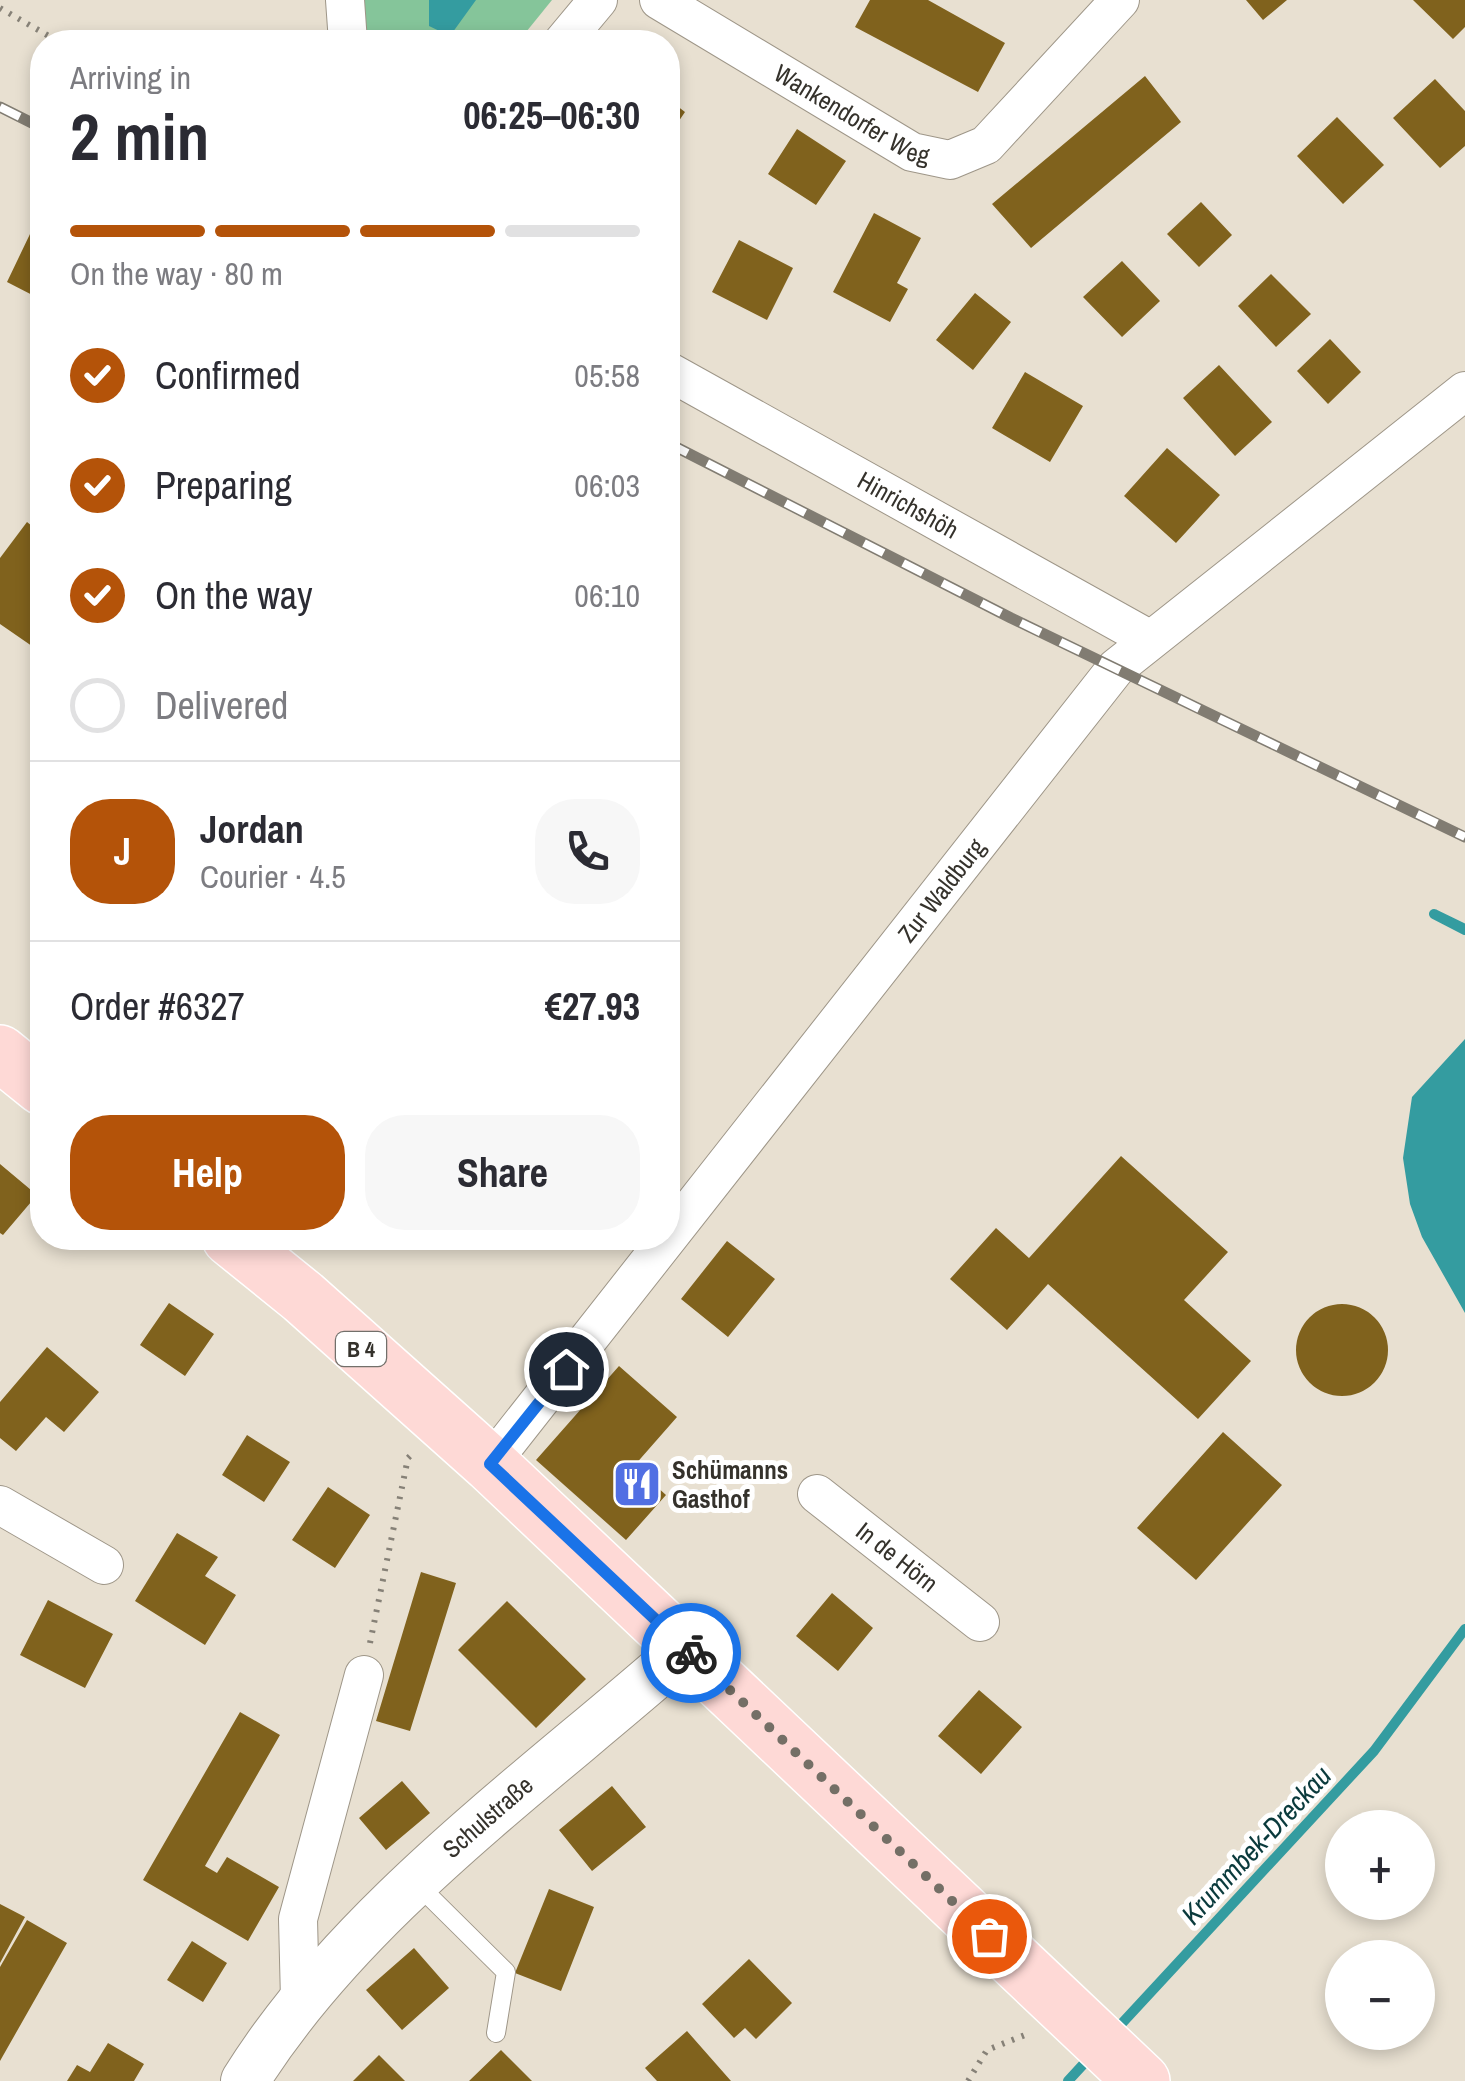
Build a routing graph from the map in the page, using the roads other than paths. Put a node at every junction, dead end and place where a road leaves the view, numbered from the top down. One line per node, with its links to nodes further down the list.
1 (345, 0): 5 (street)
2 (598, 0): 6 (street)
3 (658, 0): 4 (street, Wankendorfer Weg)
4 (1120, 0)
5 (347, 30)
6 (573, 30)
7 (680, 378): 9 (street, Hinrichshöh)
8 (1465, 392): 9 (street, Zur Waldburg)
9 (1149, 639): 12 (street, Zur Waldburg)
10 (0, 1052): 11 (main road)
11 (30, 1077)
12 (680, 1222)
13 (244, 1250): 15 (main road, B 4)
14 (658, 1250): 15 (street, Zur Waldburg)
15 (490, 1464): 20 (main road, B 4)
16 (817, 1494): 19 (street, In de Hörn)
17 (0, 1505): 18 (street)
18 (104, 1564)
19 (980, 1622)
20 (680, 1643): 22 (street, Schulstraße); 25 (main road, B 4)
21 (364, 1675): 23 (street)
22 (416, 1883): 23 (street, Schulstraße); 24 (lane)
23 (300, 2000): 26 (street, Schulstraße)
24 (496, 2033)
25 (1130, 2069)
26 (245, 2081)

